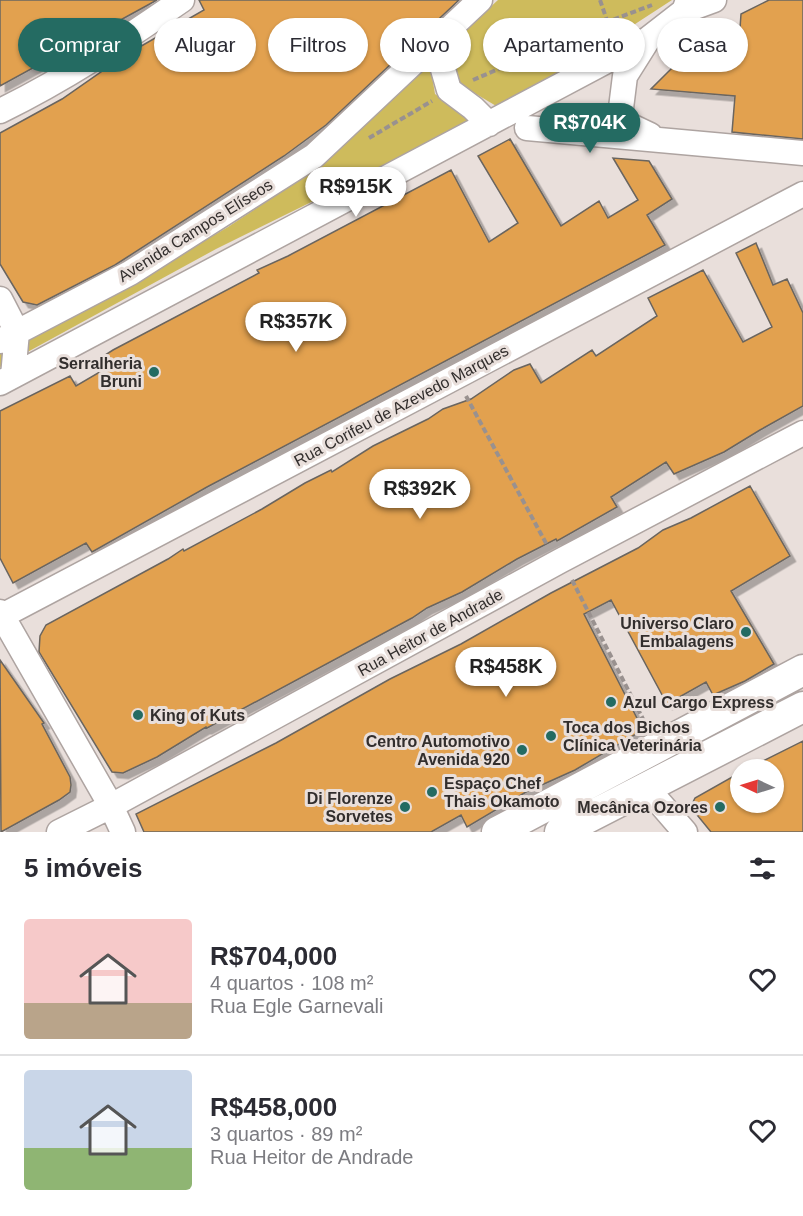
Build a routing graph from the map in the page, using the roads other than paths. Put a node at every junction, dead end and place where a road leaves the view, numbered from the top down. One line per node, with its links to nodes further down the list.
1 (182, 0): 9 (street)
2 (480, 0): 5 (street, Avenida Campos Elíseos)
3 (714, 0): 4 (street)
4 (686, 5): 6 (street)
5 (460, 18)
6 (648, 39): 10 (street); 12 (street)
7 (403, 72): 16 (street, Avenida Campos Elíseos)
8 (444, 72): 10 (street)
9 (0, 111)
10 (489, 124): 17 (street)
11 (527, 128): 12 (street)
12 (657, 139): 13 (street)
13 (803, 153)
14 (803, 194): 19 (street, Rua Corifeu de Azevedo Marques)
15 (0, 299): 16 (street)
16 (8, 336): 17 (street)
17 (7, 379)
18 (803, 433): 23 (street, Rua Heitor de Andrade)
19 (1, 615): 23 (street)
20 (803, 670): 26 (main road)
21 (803, 706): 22 (main road)
22 (646, 787): 27 (main road); 28 (street)
23 (111, 806): 24 (street, Rua Heitor de Andrade); 25 (street)
24 (59, 832)
25 (123, 832)
26 (497, 832)
27 (560, 832)
28 (686, 832)

